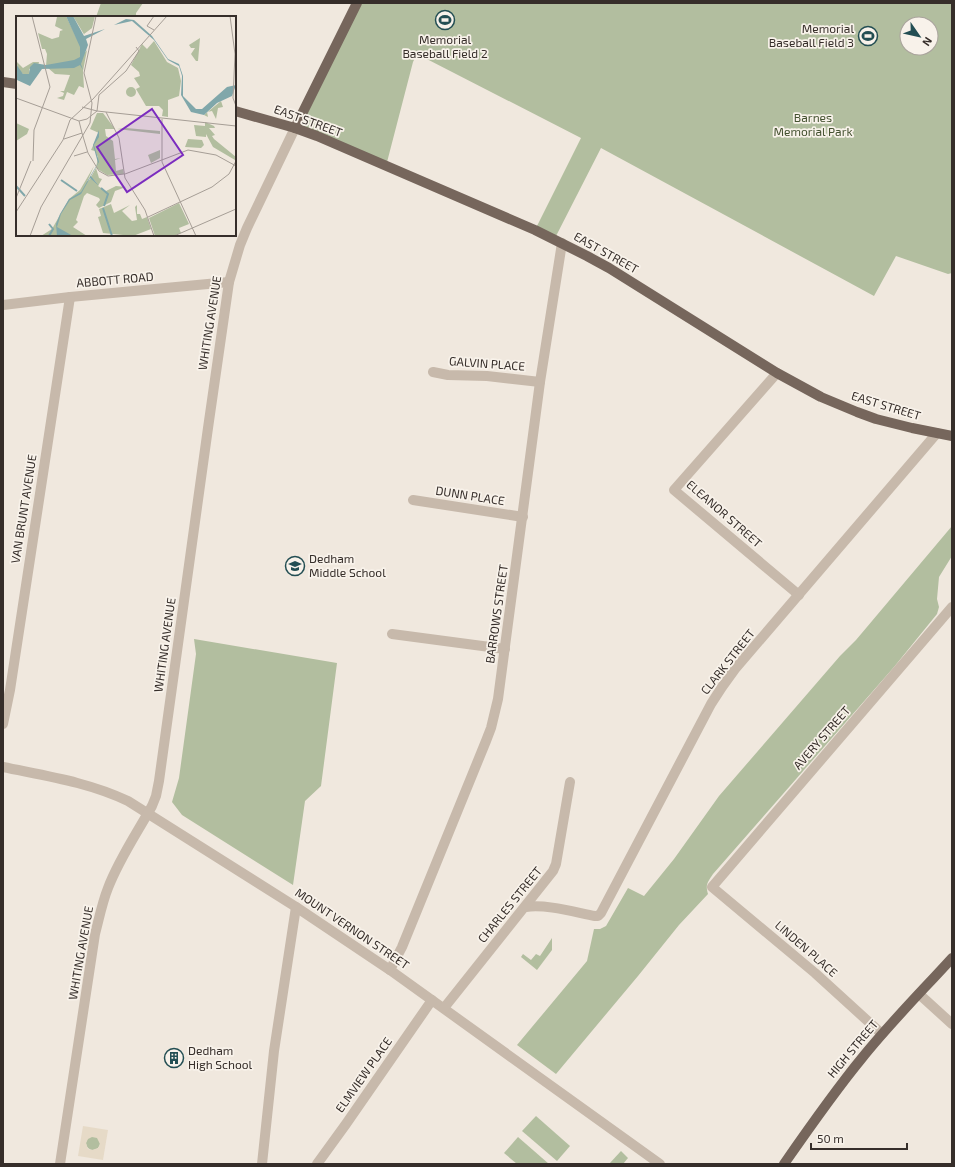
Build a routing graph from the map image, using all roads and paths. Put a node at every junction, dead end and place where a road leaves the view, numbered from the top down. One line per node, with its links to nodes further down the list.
1 (357, 3): 5 (main road)
2 (3, 82): 3 (main road)
3 (16, 84)
4 (236, 111): 5 (main road, EAST STREET)
5 (295, 128): 6 (main road, EAST STREET); 7 (street, WHITING AVENUE)
6 (562, 243): 11 (main road, EAST STREET); 12 (street, BARROWS STREET)
7 (229, 282): 8 (street, ABBOTT ROAD); 24 (street, WHITING AVENUE)
8 (70, 297): 9 (street, ABBOTT ROAD); 21 (street, VAN BRUNT AVENUE)
9 (3, 305)
10 (433, 372): 12 (street, GALVIN PLACE)
11 (778, 373): 13 (main road, EAST STREET); 17 (street, ELEANOR STREET)
12 (540, 382): 16 (street, BARROWS STREET)
13 (936, 433): 14 (main road, EAST STREET); 17 (street, CLARK STREET)
14 (952, 436)
15 (413, 500): 16 (street, DUNN PLACE)
16 (523, 517): 20 (street, BARROWS STREET)
17 (799, 595): 26 (street, CLARK STREET)
18 (952, 606): 25 (street, AVERY STREET)
19 (392, 634): 20 (street)
20 (505, 649): 29 (street, BARROWS STREET)
21 (3, 724)
22 (3, 767): 24 (street, MOUNT VERNON STREET)
23 (570, 782): 26 (street, CHARLES STREET)
24 (148, 814): 27 (street, MOUNT VERNON STREET); 35 (street, WHITING AVENUE)
25 (712, 887): 34 (street, LINDEN PLACE)
26 (526, 906): 32 (street, CHARLES STREET)
27 (296, 907): 29 (street, MOUNT VERNON STREET); 36 (street)
28 (952, 958): 30 (main road, HIGH STREET)
29 (390, 970): 31 (street, MOUNT VERNON STREET)
30 (919, 994): 33 (street); 34 (main road, HIGH STREET)
31 (432, 1000): 32 (street, MOUNT VERNON STREET); 37 (street, ELMVIEW PLACE)
32 (444, 1008): 38 (street, MOUNT VERNON STREET)
33 (952, 1024)
34 (882, 1034): 39 (main road, HIGH STREET)
35 (60, 1164)
36 (262, 1164)
37 (317, 1164)
38 (660, 1164)
39 (784, 1164)

